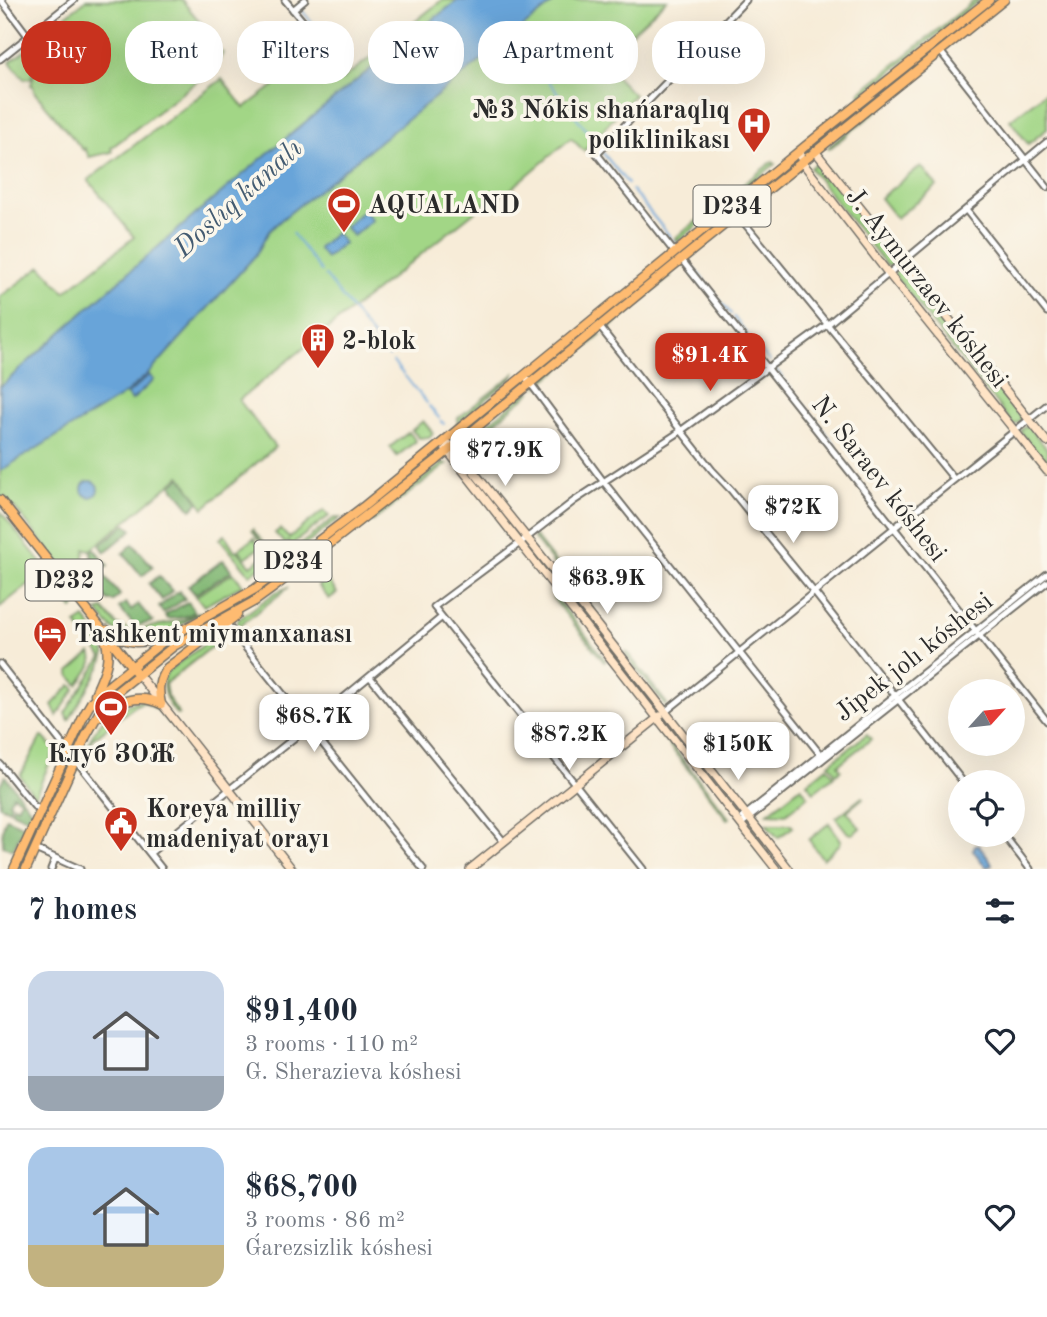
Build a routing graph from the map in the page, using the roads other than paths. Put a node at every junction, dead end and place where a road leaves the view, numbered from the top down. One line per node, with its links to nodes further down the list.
1 (1, 0): 11 (street)
2 (74, 0): 9 (street)
3 (285, 0): 8 (street)
4 (305, 0): 8 (street)
5 (746, 0): 25 (street, N. Saraev kóshesi)
6 (989, 0): 15 (main road, D234)
7 (1004, 0): 13 (main road, D234)
8 (293, 10): 10 (street)
9 (48, 21)
10 (302, 21)
11 (21, 26)
12 (21, 42): 14 (street)
13 (940, 51): 15 (main road, D234); 20 (street)
14 (0, 59)
15 (915, 65): 16 (main road, D234); 17 (main road, D234)
16 (895, 75): 17 (main road); 21 (main road, D234)
17 (901, 83): 19 (main road, D234)
18 (1047, 142): 20 (street)
19 (815, 151): 21 (main road, D234); 26 (street, J. Aymurzaev kóshesi)
20 (1025, 159): 22 (street); 23 (street)
21 (796, 163): 24 (main road, D234); 25 (main road, D234); 27 (street, J. Aymurzaev kóshesi)
22 (1047, 187)
23 (966, 210): 26 (street); 28 (street)
24 (737, 214): 25 (main road, D234); 29 (street)
25 (678, 256): 30 (main road, D234); 31 (street, N. Saraev kóshesi); 32 (main road, D234)
26 (902, 261): 27 (street); 34 (street, J. Aymurzaev kóshesi)
27 (888, 273): 29 (street); 36 (street, J. Aymurzaev kóshesi)
28 (1047, 312)
29 (828, 324): 31 (street); 42 (street)
30 (599, 326): 32 (main road, D234); 35 (street)
31 (768, 367): 35 (street); 45 (street, N. Saraev kóshesi)
32 (527, 379): 37 (main road, D234); 39 (main road, D234); 43 (street)
33 (1047, 405): 34 (street)
34 (1029, 419): 36 (street); 38 (street, J. Aymurzaev kóshesi)
35 (682, 430): 43 (street); 51 (street)
36 (1015, 431): 41 (street, J. Aymurzaev kóshesi); 42 (street)
37 (444, 441): 39 (street); 47 (main road, D234)
38 (1047, 442)
39 (450, 449): 40 (street); 47 (main road, D234)
40 (458, 459): 46 (street); 48 (street)
41 (1047, 471)
42 (954, 479): 45 (street)
43 (603, 481): 46 (street); 59 (street)
44 (0, 500): 56 (main road, D232)
45 (894, 527): 51 (street); 58 (street, N. Saraev kóshesi)
46 (527, 537): 48 (street); 67 (street)
47 (325, 542): 52 (main road, D234); 57 (main road, D234)
48 (520, 543): 53 (street); 68 (street)
49 (1047, 574): 58 (street, Jipek jolı kóshesi)
50 (1047, 582): 58 (street, Jipek jolı kóshesi)
51 (814, 592): 59 (street); 64 (street)
52 (255, 601): 54 (main road, D234); 55 (main road)
53 (442, 617): 63 (street); 77 (street)
54 (215, 622): 55 (street); 62 (main road, D234)
55 (227, 623): 66 (main road); 71 (street)
56 (99, 624): 57 (main road); 61 (main road, D232); 65 (main road)
57 (176, 632): 61 (main road, D234)
58 (977, 633): 64 (street, Jipek jolı kóshesi); 69 (street, N. Saraev kóshesi)
59 (739, 652): 67 (street); 73 (street)
60 (0, 664): 72 (street)
61 (131, 667): 62 (main road, D232); 65 (main road, D234)
62 (138, 674): 66 (street); 70 (main road, D234)
63 (370, 677): 71 (street); 82 (street)
64 (896, 697): 73 (street, Jipek jolı kóshesi); 76 (street); 80 (street, Jipek jolı kóshesi)
65 (92, 701): 72 (main road, D234)
66 (161, 704): 70 (main road); 78 (street)
67 (665, 712): 68 (street); 80 (street)
68 (658, 718): 77 (street); 81 (street)
69 (1047, 721)
70 (93, 723): 74 (main road, D234)
71 (309, 726): 78 (street); 93 (street)
72 (67, 750): 79 (main road, D234)
73 (820, 754): 80 (street, Jipek jolı kóshesi)
74 (75, 759): 84 (main road, D234); 85 (street)
75 (0, 764): 79 (street)
76 (954, 770)
77 (576, 785): 82 (street); 95 (street)
78 (229, 790): 85 (street); 92 (street)
79 (41, 810): 87 (main road, D234)
80 (747, 816): 81 (street, Jipek jolı kóshesi); 97 (street)
81 (740, 822): 96 (street)
82 (504, 842): 94 (street)
83 (1013, 847): 98 (street)
84 (35, 849): 86 (street); 88 (main road, D234)
85 (150, 853): 91 (street)
86 (55, 859): 89 (street); 90 (street)
87 (14, 869)
88 (26, 869)
89 (51, 869)
90 (80, 869)
91 (162, 869)
92 (292, 869)
93 (423, 869)
94 (470, 869)
95 (643, 869)
96 (776, 869)
97 (789, 869)
98 (1030, 869)

